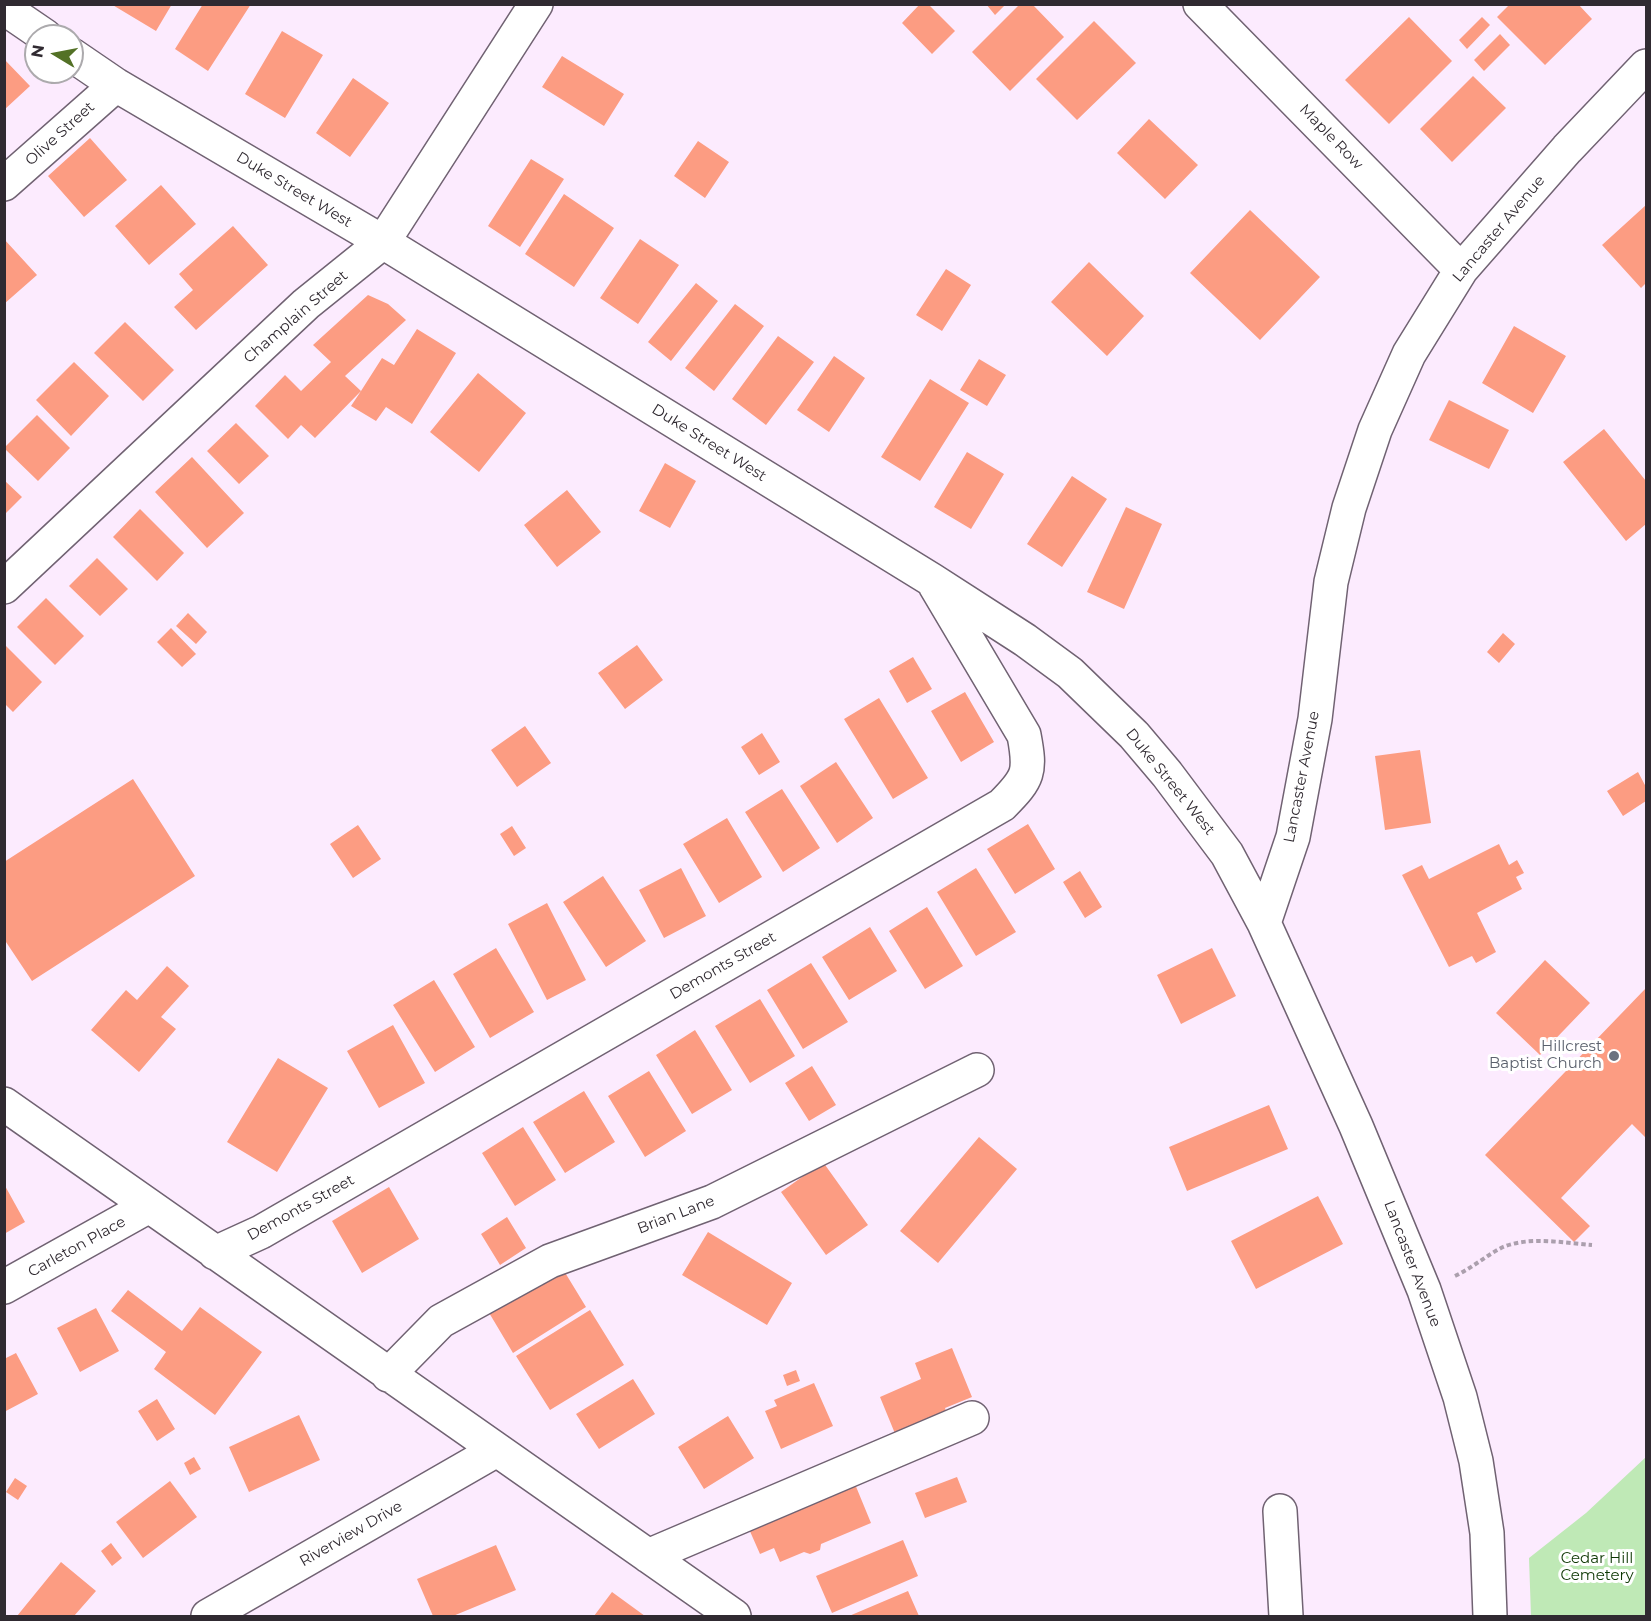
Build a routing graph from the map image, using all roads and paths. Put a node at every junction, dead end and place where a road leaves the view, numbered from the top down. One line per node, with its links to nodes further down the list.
1 (536, 4): 9 (street, Champlain Street)
2 (1200, 4): 10 (street, Maple Row)
3 (4, 8): 4 (street)
4 (27, 24)
5 (84, 63): 7 (street, Duke Street West)
6 (1647, 66): 10 (street, Lancaster Avenue)
7 (116, 85): 8 (street, Olive Street); 9 (street, Duke Street West)
8 (4, 184)
9 (383, 242): 11 (street, Duke Street West); 12 (street, Champlain Street)
10 (1461, 270): 13 (street, Lancaster Avenue)
11 (932, 580): 13 (street, Duke Street West); 18 (street, Demonts Street)
12 (4, 587)
13 (1264, 922): 20 (street, Lancaster Avenue)
14 (977, 1070): 21 (street, Brian Lane)
15 (4, 1104): 16 (street)
16 (149, 1206): 18 (street); 19 (street, Carleton Place)
17 (1592, 1245): 20 (path)
18 (215, 1253): 21 (street)
19 (4, 1287)
20 (1424, 1290): 29 (street, Lancaster Avenue)
21 (388, 1375): 23 (street)
22 (972, 1418): 25 (street)
23 (495, 1450): 25 (street); 26 (street, Riverview Drive)
24 (1280, 1511): 28 (street)
25 (648, 1556): 27 (street)
26 (208, 1617)
27 (734, 1617)
28 (1286, 1617)
29 (1490, 1617)

